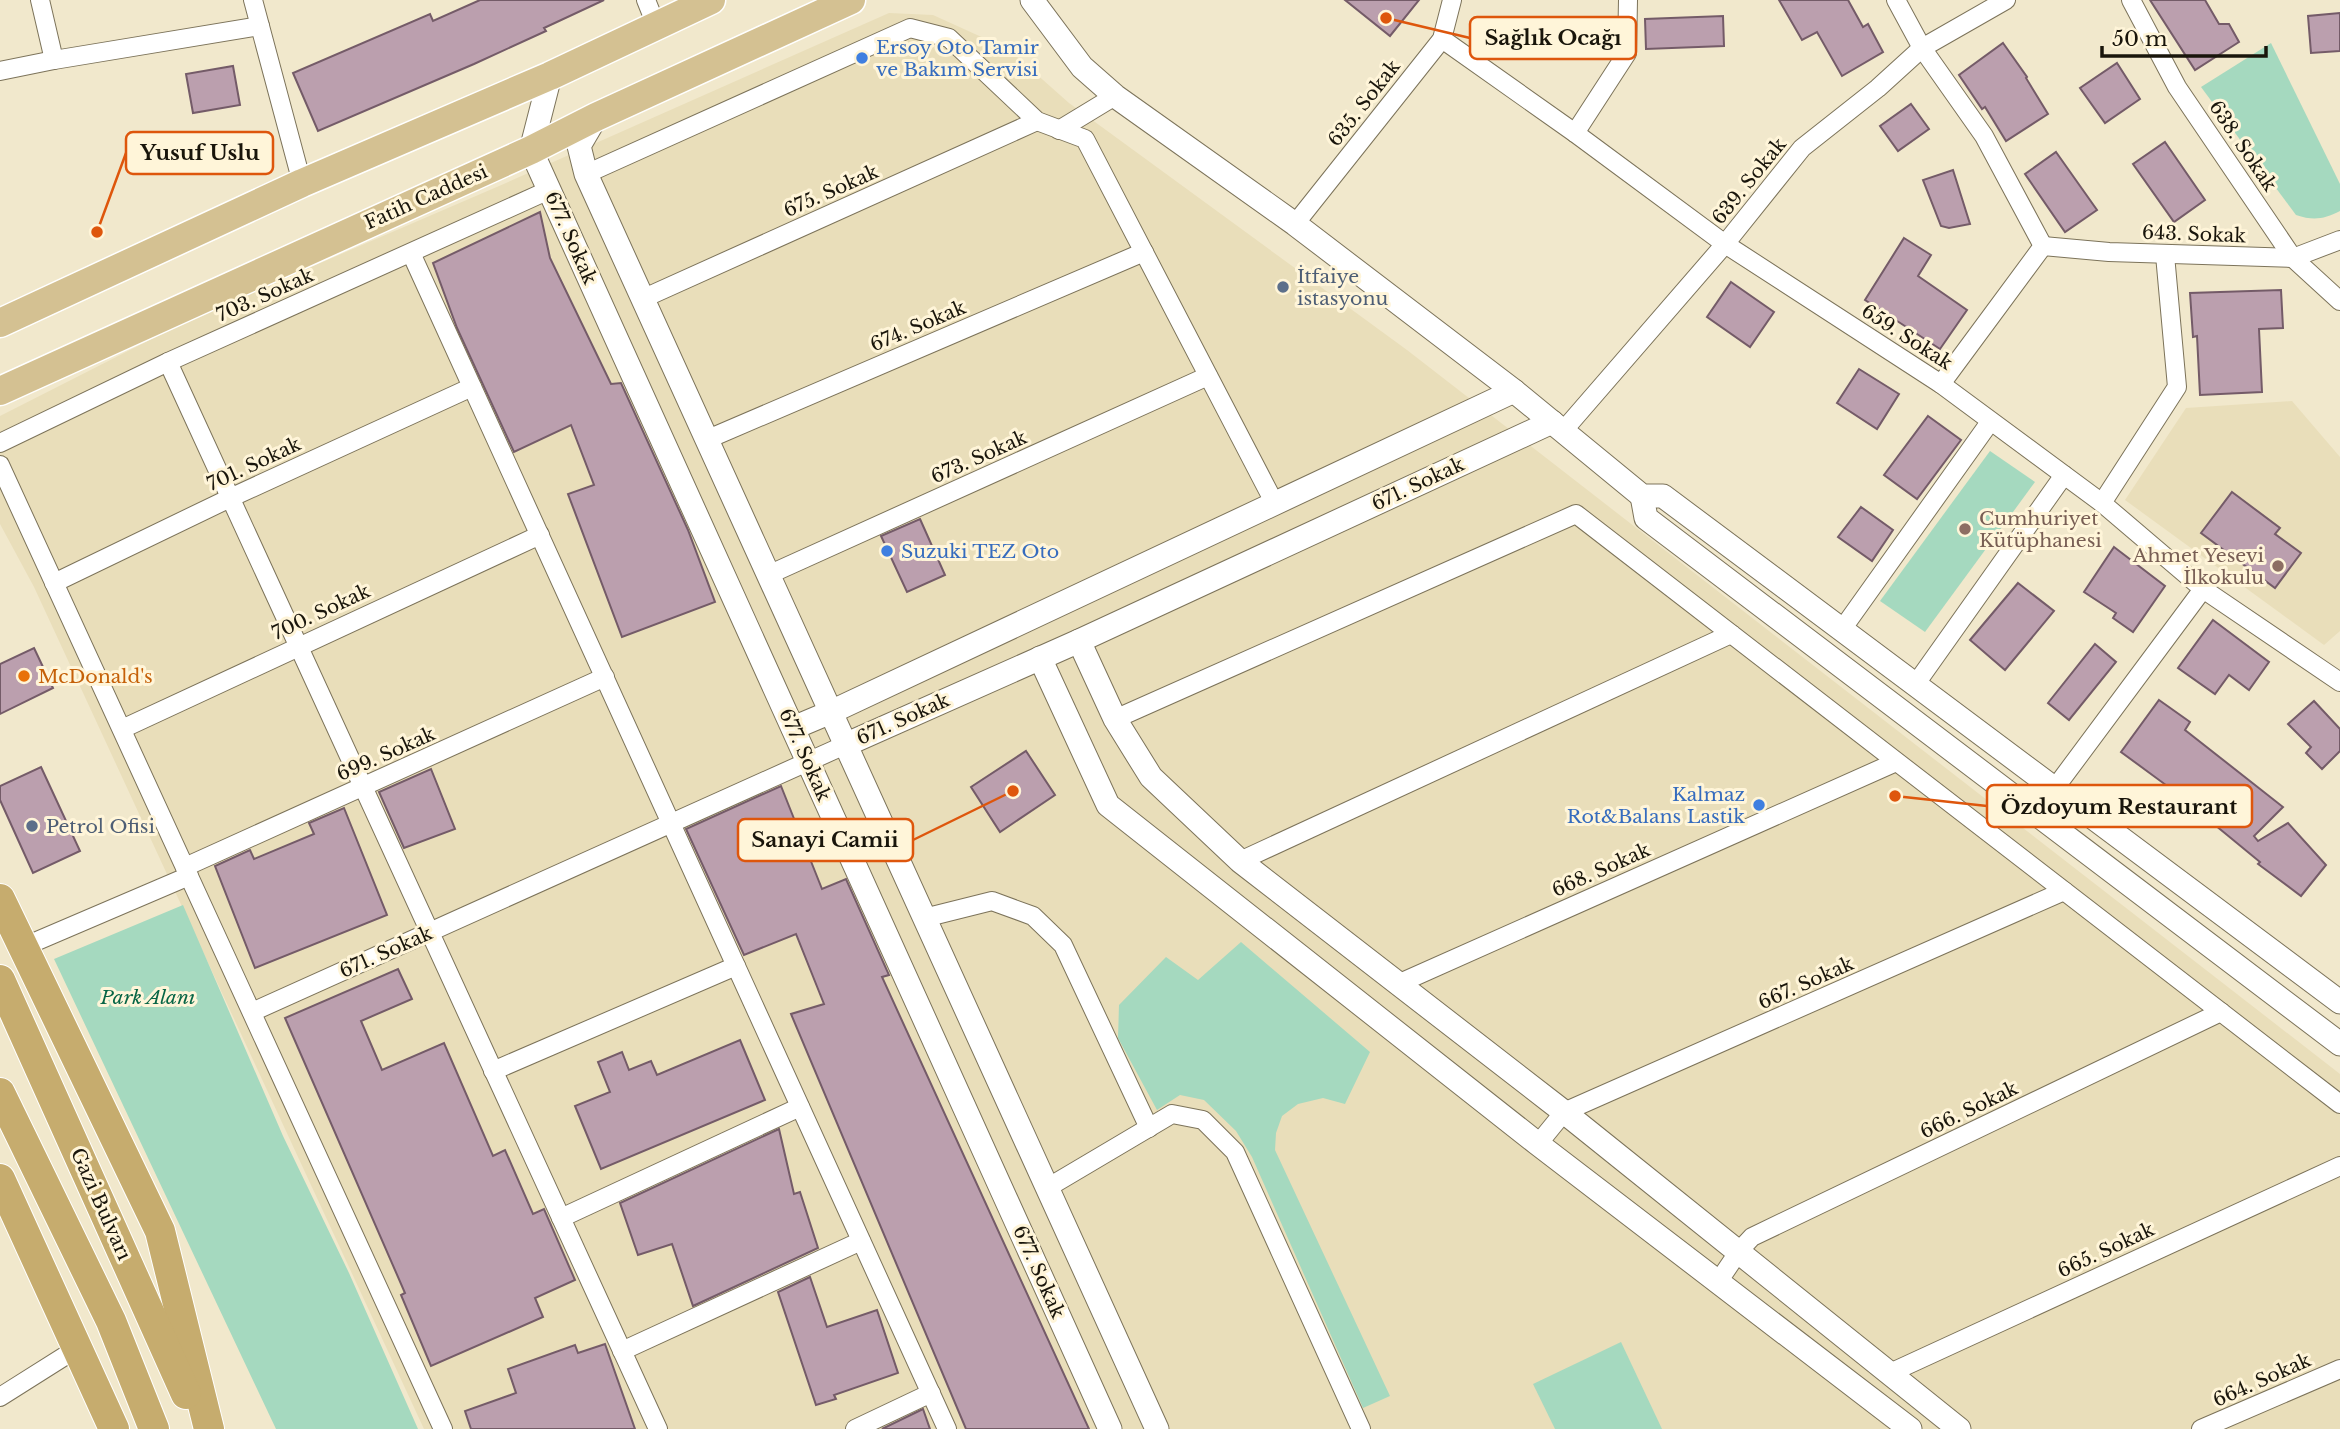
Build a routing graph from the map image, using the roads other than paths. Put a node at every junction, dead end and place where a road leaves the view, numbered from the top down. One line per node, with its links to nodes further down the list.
1 (40, 0): 15 (street)
2 (253, 0): 12 (street)
3 (711, 0): 11 (main road)
4 (851, 0): 19 (main road, Fatih Caddesi)
5 (1032, 0): 18 (street)
6 (1452, 0): 13 (street, 635. Sokak)
7 (1628, 0): 22 (street)
8 (1896, 0): 14 (street)
9 (2006, 0): 14 (street, 639. Sokak)
10 (2131, 0): 34 (street, 638. Sokak)
11 (651, 13): 17 (main road)
12 (260, 26): 15 (street); 25 (street)
13 (1441, 39): 22 (street, 659. Sokak); 27 (street, 635. Sokak)
14 (1922, 48): 29 (street, 639. Sokak); 30 (street)
15 (54, 60): 16 (street)
16 (0, 71)
17 (550, 76): 23 (street); 25 (main road)
18 (1115, 96): 21 (street); 27 (street)
19 (596, 117): 23 (main road, Fatih Caddesi); 24 (street, 677. Sokak)
20 (1037, 121): 21 (street); 24 (street); 35 (street, 675. Sokak)
21 (1059, 130): 31 (street)
22 (1575, 133): 29 (street, 659. Sokak)
23 (531, 149): 26 (street, 677. Sokak); 42 (main road, Fatih Caddesi)
24 (586, 174): 35 (street, 677. Sokak)
25 (302, 183): 37 (main road)
26 (549, 190): 32 (street, 703. Sokak); 68 (street, 677. Sokak)
27 (1295, 224): 43 (street)
28 (2340, 240): 34 (street, 643. Sokak)
29 (1725, 244): 40 (street, 659. Sokak); 45 (street, 639. Sokak)
30 (2043, 246): 33 (street, 643. Sokak); 40 (street)
31 (1144, 252): 39 (street); 46 (street, 674. Sokak)
32 (411, 253): 38 (street, 703. Sokak); 41 (street)
33 (2165, 255): 34 (street, 643. Sokak); 52 (street)
34 (2293, 258): 36 (street, 638. Sokak)
35 (642, 299): 46 (street, 677. Sokak)
36 (2340, 301)
37 (0, 323)
38 (168, 362): 47 (street, 703. Sokak); 51 (street)
39 (1208, 376): 53 (street); 55 (street, 673. Sokak)
40 (1941, 384): 44 (street, 659. Sokak)
41 (472, 387): 51 (street, 701. Sokak); 54 (street)
42 (0, 391)
43 (1514, 391): 45 (street); 53 (street, 671. Sokak)
44 (1990, 422): 49 (street, 659. Sokak); 58 (street)
45 (1557, 427): 50 (street); 60 (street, 671. Sokak)
46 (708, 439): 55 (street, 677. Sokak)
47 (0, 443)
48 (0, 465): 56 (street)
49 (2064, 475): 52 (street, 659. Sokak); 65 (street)
50 (1642, 496): 58 (street); 89 (street)
51 (230, 498): 56 (street, 701. Sokak); 61 (street)
52 (2102, 503): 57 (street, 659. Sokak)
53 (1275, 504): 66 (street, 671. Sokak)
54 (540, 535): 61 (street, 700. Sokak); 64 (street)
55 (768, 575): 66 (street, 677. Sokak)
56 (54, 583): 69 (street)
57 (2203, 589): 63 (street, 659. Sokak); 74 (street)
58 (1843, 628): 65 (street)
59 (1731, 634): 67 (street); 72 (street); 76 (street)
60 (1079, 641): 62 (street, 671. Sokak); 67 (street)
61 (298, 646): 69 (street, 700. Sokak); 73 (street)
62 (1040, 658): 70 (street, 671. Sokak); 96 (street)
63 (2336, 672)
64 (605, 677): 73 (street, 699. Sokak); 75 (street)
65 (1915, 685): 74 (street)
66 (831, 712): 68 (street, 671. Sokak); 70 (street, 677. Sokak)
67 (1115, 719): 76 (street)
68 (793, 728): 71 (street, 677. Sokak)
69 (122, 729): 77 (street)
70 (845, 745): 71 (street, 671. Sokak); 80 (street, 677. Sokak)
71 (808, 761): 75 (street, 671. Sokak); 118 (street, 677. Sokak)
72 (1896, 762): 78 (street); 85 (street, 668. Sokak)
73 (363, 788): 77 (street, 699. Sokak); 81 (street)
74 (2055, 788): 86 (street)
75 (671, 823): 81 (street, 671. Sokak); 83 (street)
76 (1240, 861): 85 (street)
77 (187, 871): 82 (street, 699. Sokak); 87 (street)
78 (2064, 891): 88 (street); 94 (street, 667. Sokak)
79 (0, 899): 82 (highway)
80 (924, 918): 95 (street); 99 (street, 677. Sokak)
81 (430, 933): 87 (street, 671. Sokak); 90 (street)
82 (23, 947): 113 (highway)
83 (736, 966): 90 (street); 93 (street)
84 (0, 979): 112 (highway, Gazi Bulvarı)
85 (1400, 983): 94 (street)
86 (2340, 1002)
87 (252, 1012): 114 (street)
88 (2221, 1012): 92 (street); 102 (street, 666. Sokak)
89 (2340, 1044)
90 (493, 1071): 100 (street)
91 (0, 1093): 111 (highway, Gazi Bulvarı)
92 (2340, 1104)
93 (800, 1107): 100 (street); 101 (street)
94 (1564, 1112): 96 (street); 102 (street)
95 (1149, 1128): 99 (street); 120 (street)
96 (1538, 1144): 103 (street)
97 (2340, 1166): 107 (street, 665. Sokak)
98 (0, 1179): 104 (highway)
99 (1047, 1188): 119 (street, 677. Sokak)
100 (561, 1218): 105 (street)
101 (861, 1241): 105 (street); 108 (street)
102 (1739, 1251): 103 (street, 666. Sokak); 107 (street)
103 (1718, 1282): 121 (street)
104 (76, 1349): 109 (street); 110 (highway)
105 (622, 1351): 115 (street)
106 (2340, 1369): 123 (street, 664. Sokak)
107 (1891, 1373): 122 (street)
108 (930, 1393): 116 (street); 117 (street)
109 (0, 1397)
110 (114, 1429)
111 (154, 1429)
112 (202, 1429)
113 (209, 1429)
114 (443, 1429)
115 (658, 1429)
116 (855, 1429)
117 (947, 1429)
118 (1110, 1429)
119 (1157, 1429)
120 (1361, 1429)
121 (1910, 1429)
122 (1959, 1429)
123 (2201, 1429)

